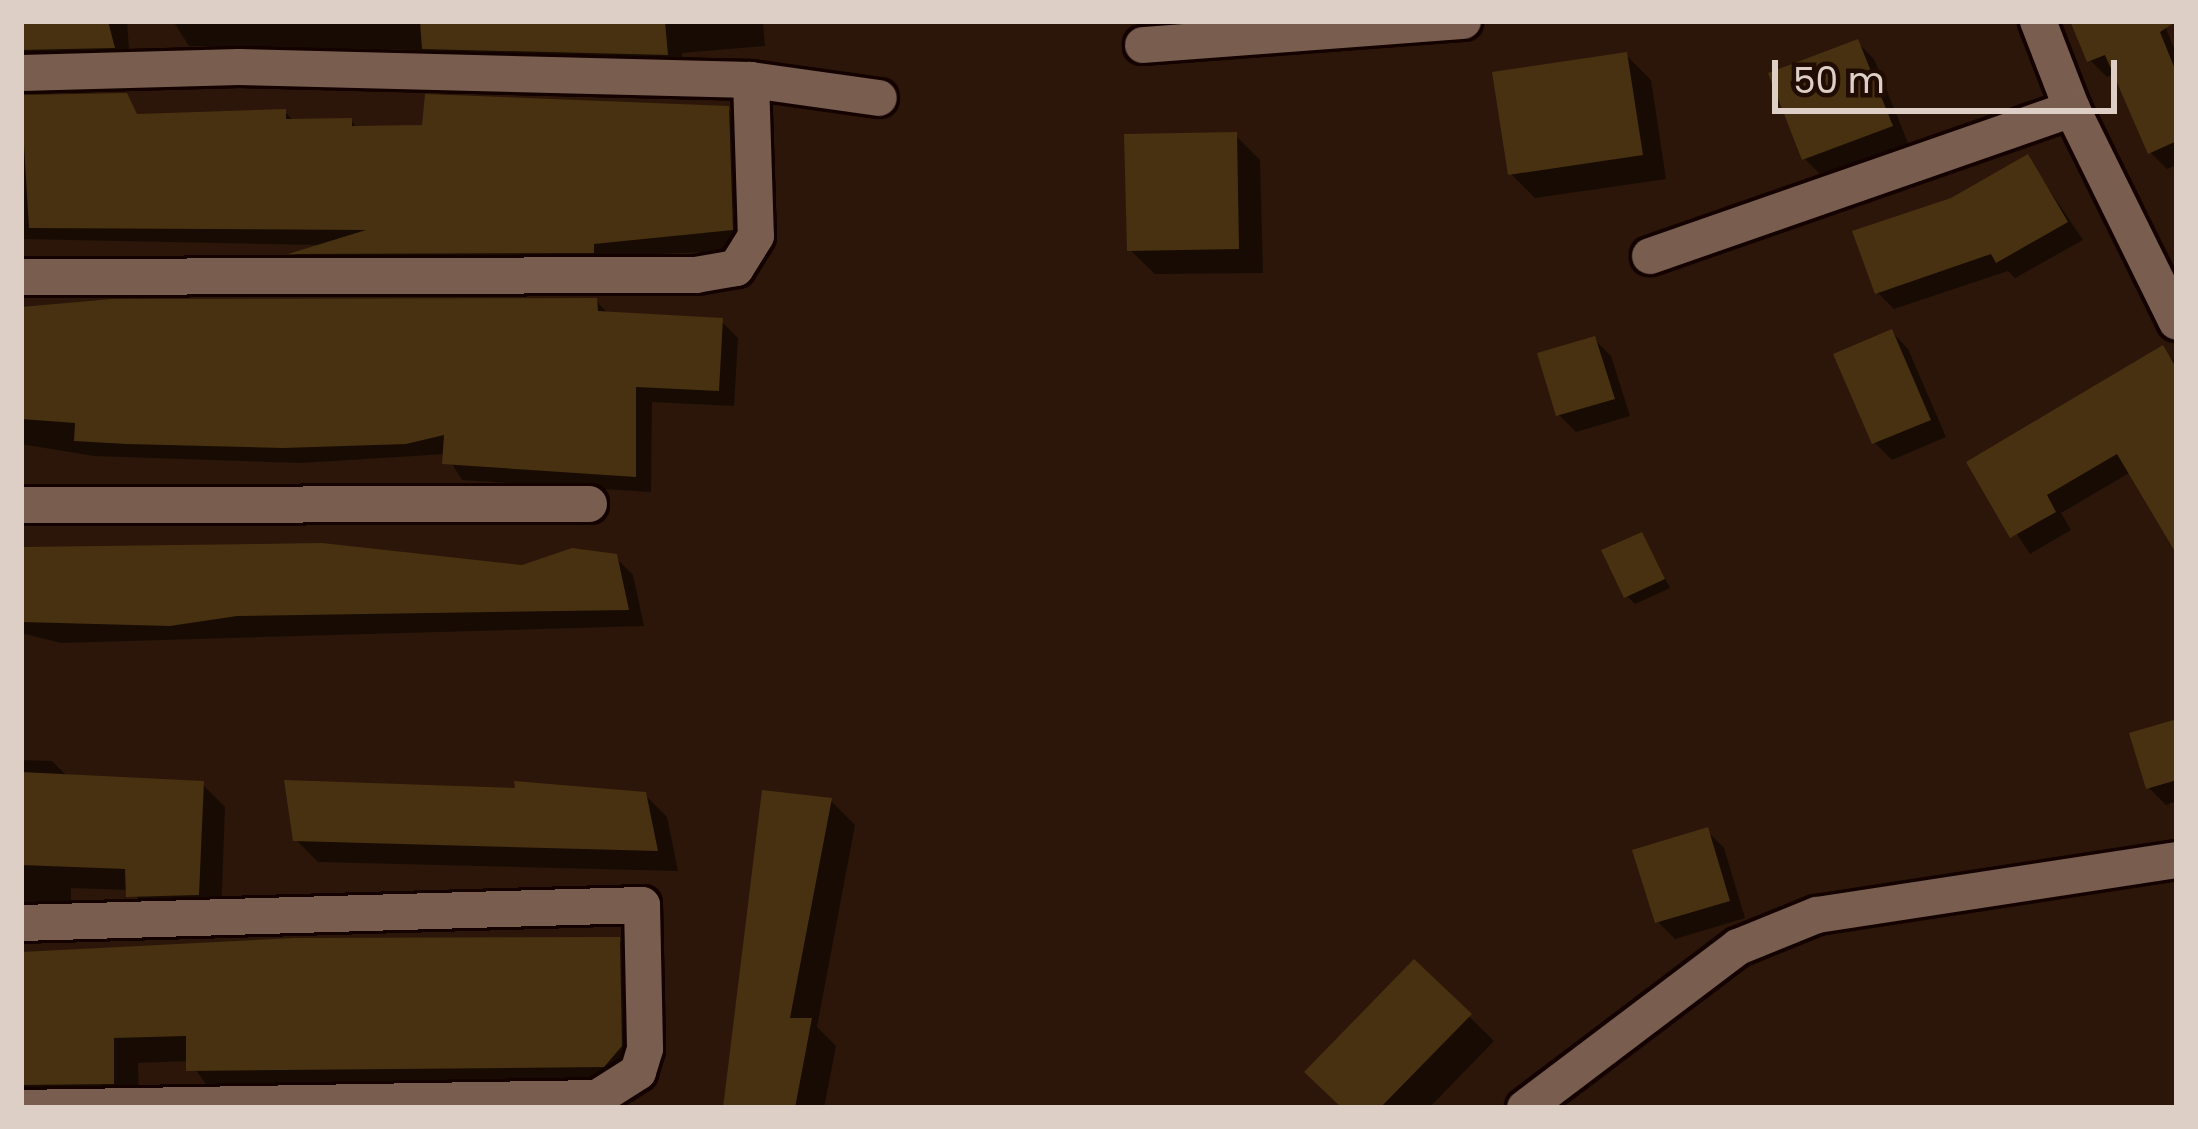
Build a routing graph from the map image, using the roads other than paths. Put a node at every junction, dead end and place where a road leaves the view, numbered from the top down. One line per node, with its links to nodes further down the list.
1 (1463, 21): 3 (street)
2 (2038, 21): 7 (street)
3 (1144, 45)
4 (21, 73): 5 (street)
5 (751, 80): 6 (street); 9 (street)
6 (879, 98)
7 (2072, 109): 8 (street); 10 (street)
8 (1650, 256)
9 (21, 277)
10 (2177, 322)
11 (589, 504): 12 (street)
12 (21, 505)
13 (2177, 860): 16 (street)
14 (21, 923): 15 (street)
15 (21, 1108)
16 (1525, 1108)

